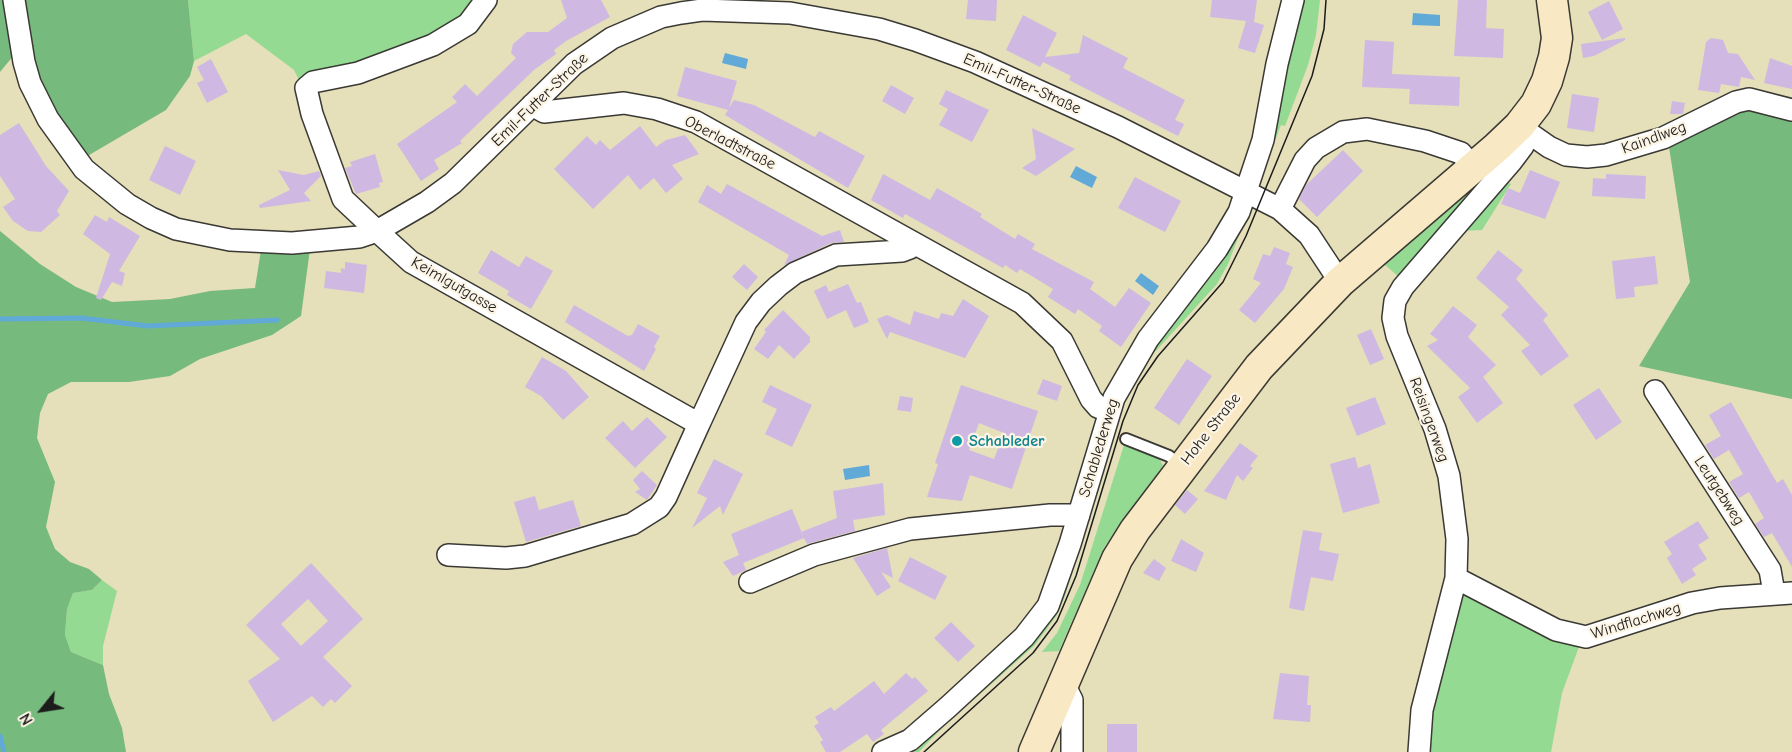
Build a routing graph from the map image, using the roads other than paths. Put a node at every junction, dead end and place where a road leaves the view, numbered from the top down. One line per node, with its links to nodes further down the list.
1 (14, 0): 11 (street)
2 (486, 0): 11 (street)
3 (1293, 0): 9 (street, Schablederweg)
4 (1552, 0): 7 (main road, Hohe Straße)
5 (532, 105): 9 (street, Emil-Futter-Straße); 11 (street, Emil-Futter-Straße); 12 (street, Oberladtstraße)
6 (1792, 110): 7 (street, Kaindlweg)
7 (1523, 130): 8 (main road, Hohe Straße); 21 (street, Reisingerweg)
8 (1473, 167): 10 (street); 13 (main road, Hohe Straße)
9 (1247, 193): 10 (street, Emil-Futter-Straße); 15 (street, Schablederweg)
10 (1280, 209): 13 (street, Emil-Futter-Straße)
11 (377, 231): 16 (street, Keimlgutgasse)
12 (913, 244): 15 (street, Oberladtstraße); 16 (street)
13 (1340, 282): 18 (main road, Hohe Straße)
14 (1655, 391): 23 (street, Leutgebweg)
15 (1108, 411): 19 (street, Schablederweg)
16 (699, 424): 20 (street)
17 (1126, 439): 18 (lane)
18 (1182, 466): 24 (main road, Hohe Straße)
19 (1079, 515): 22 (street); 25 (street, Schablederweg)
20 (448, 555)
21 (1456, 578): 23 (street, Windflachweg); 29 (street, Reisingerweg)
22 (750, 582)
23 (1783, 593)
24 (1062, 688): 27 (main road, Hohe Straße); 28 (street)
25 (907, 746): 26 (street, Schablederweg)
26 (883, 752)
27 (1034, 752)
28 (1072, 752)
29 (1419, 752)

